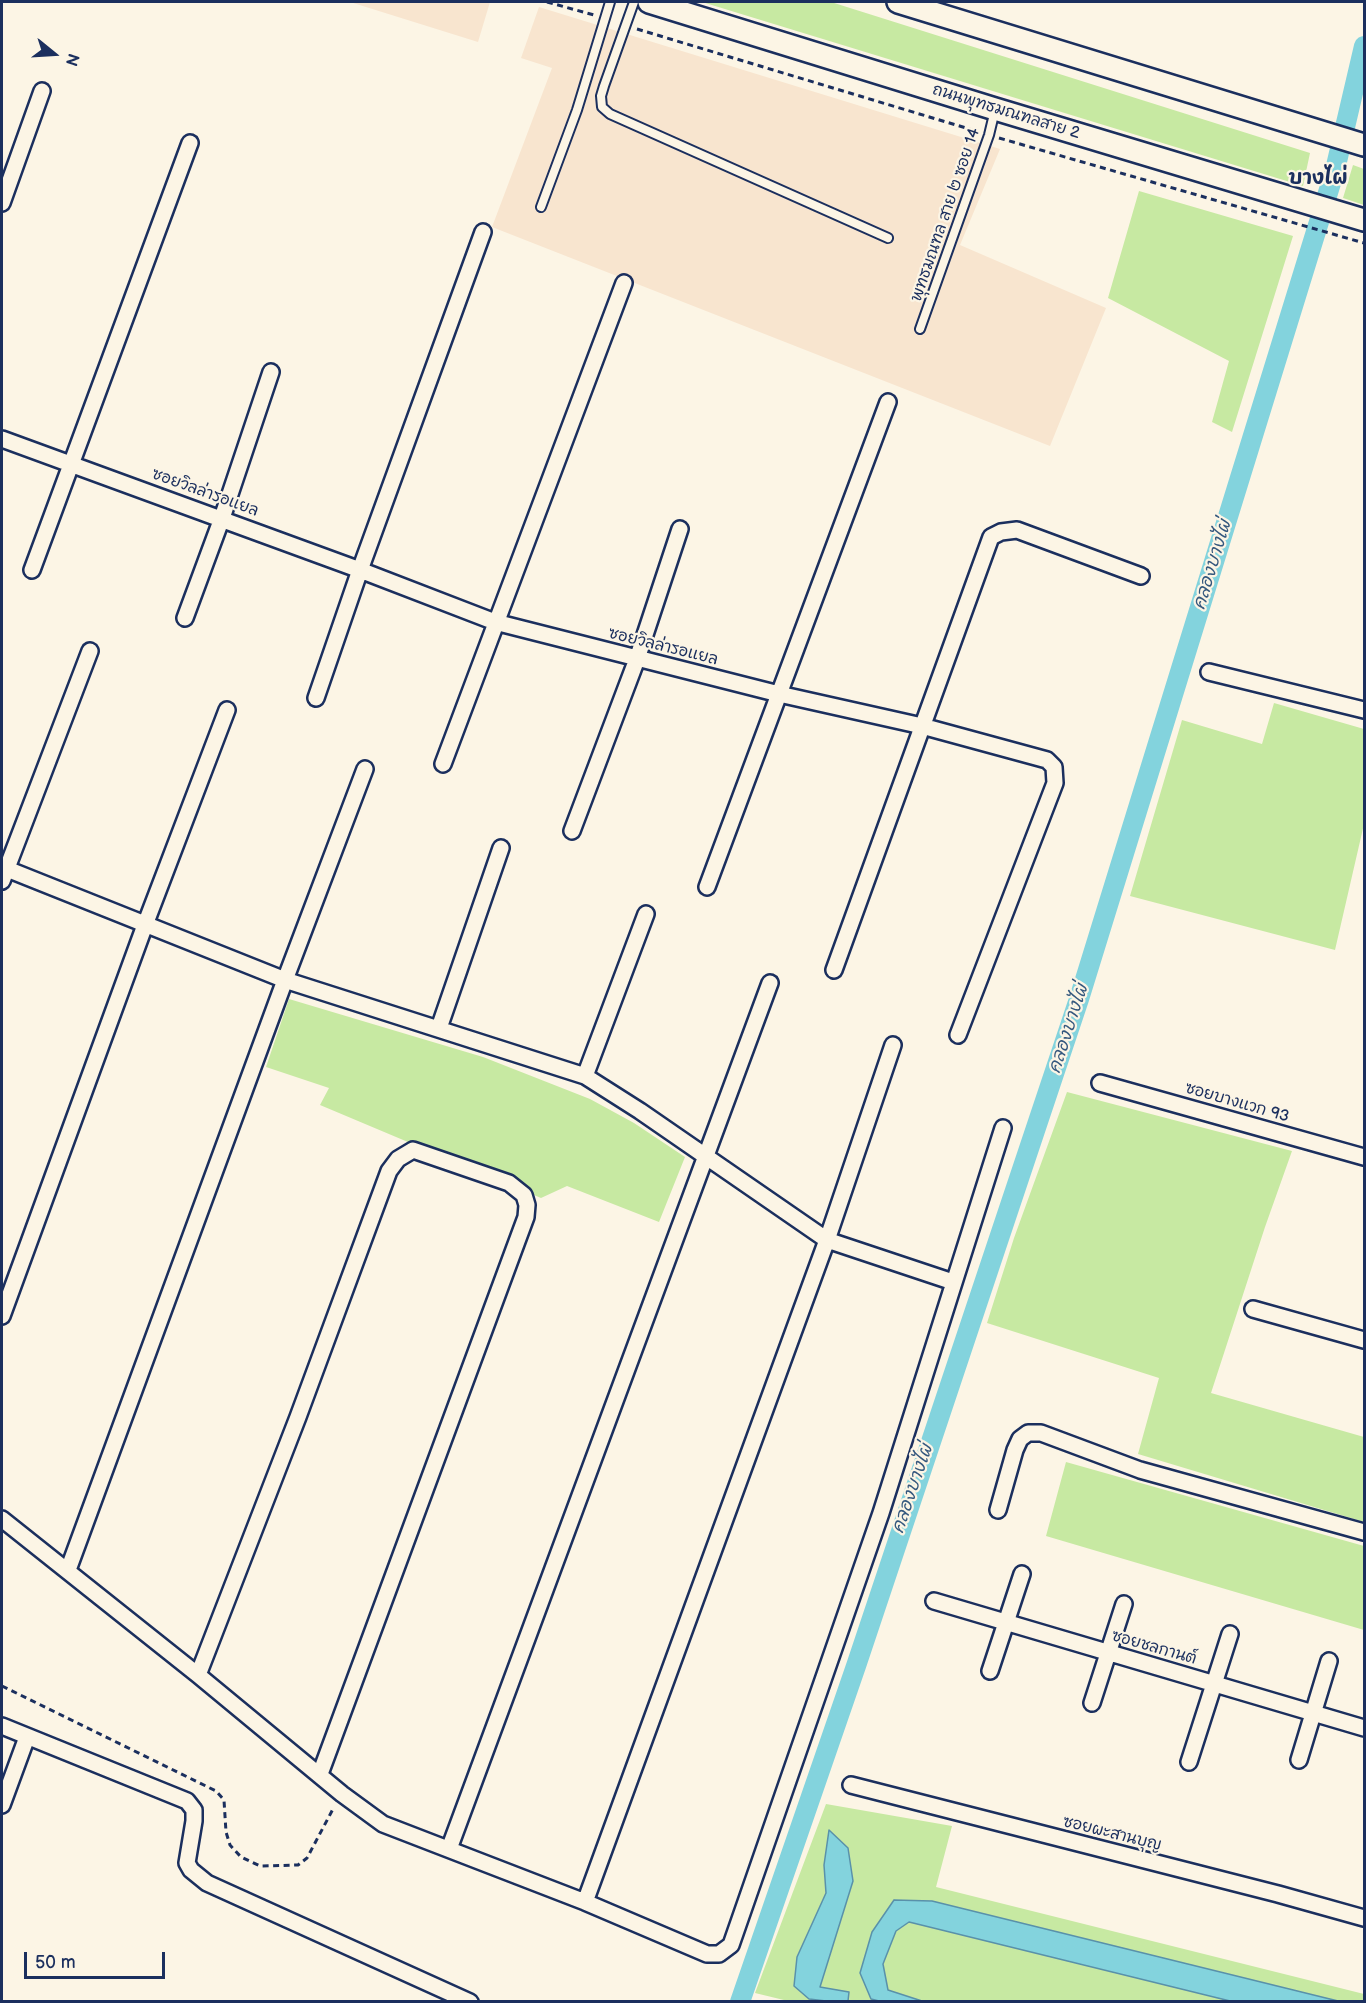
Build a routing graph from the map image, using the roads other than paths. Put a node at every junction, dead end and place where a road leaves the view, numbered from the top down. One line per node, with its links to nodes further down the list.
1 (610, 2): 10 (lane)
2 (634, 2): 13 (lane)
3 (649, 2): 6 (main road, ถนนพุทธมณฑลสาย 2)
4 (898, 2): 8 (main road)
5 (42, 92): 9 (street)
6 (995, 109): 11 (main road, ถนนพุทธมณฑลสาย 2); 15 (lane, พุทธมณฑล สาย ๒ ซอย 14)
7 (190, 143): 19 (street)
8 (1365, 145)
9 (2, 203)
10 (542, 207)
11 (1365, 220)
12 (483, 232): 23 (street)
13 (888, 238)
14 (624, 283): 26 (street)
15 (920, 329)
16 (271, 372): 20 (street)
17 (888, 402): 30 (street)
18 (2, 439): 19 (street, ซอยวิลล่ารอแยล)
19 (72, 463): 20 (street, ซอยวิลล่ารอแยล); 22 (street)
20 (222, 518): 23 (street, ซอยวิลล่ารอแยล); 25 (street)
21 (680, 529): 28 (street)
22 (32, 570)
23 (360, 570): 26 (street, ซอยวิลล่ารอแยล); 31 (street)
24 (1141, 576): 34 (street)
25 (185, 618)
26 (495, 622): 28 (street, ซอยวิลล่ารอแยล); 35 (street)
27 (90, 651): 39 (street)
28 (637, 659): 30 (street, ซอยวิลล่ารอแยล); 37 (street)
29 (1209, 672): 33 (street)
30 (778, 694): 34 (street, ซอยวิลล่ารอแยล); 40 (street)
31 (316, 698)
32 (227, 710): 42 (street)
33 (1365, 710)
34 (922, 726): 43 (street); 47 (street, ซอยวิลล่ารอแยล)
35 (443, 764)
36 (366, 769): 44 (street)
37 (573, 831)
38 (501, 848): 46 (street)
39 (3, 872): 42 (street)
40 (707, 887)
41 (646, 914): 49 (street)
42 (145, 925): 44 (street); 57 (street)
43 (834, 970)
44 (285, 980): 46 (street); 62 (street)
45 (770, 983): 53 (street)
46 (439, 1028): 49 (street)
47 (958, 1035)
48 (893, 1045): 54 (street)
49 (585, 1076): 53 (street)
50 (1100, 1083): 52 (street, ซอยบางแวก 93)
51 (1002, 1128): 55 (street)
52 (1365, 1157)
53 (705, 1158): 54 (street); 83 (street)
54 (827, 1240): 55 (street); 84 (street)
55 (953, 1282): 84 (street)
56 (1253, 1309): 58 (street)
57 (2, 1316)
58 (1365, 1340)
59 (998, 1510): 61 (street)
60 (2, 1519): 62 (street)
61 (1365, 1532)
62 (68, 1570): 71 (street)
63 (1022, 1574): 66 (street)
64 (934, 1601): 66 (street, ซอยชลกานต์)
65 (1124, 1604): 68 (street)
66 (1005, 1624): 68 (street, ซอยชลกานต์); 70 (street)
67 (1230, 1634): 72 (street)
68 (1108, 1653): 72 (street, ซอยชลกานต์); 73 (street)
69 (1329, 1661): 74 (street)
70 (990, 1671)
71 (198, 1675): 80 (street); 80 (street)
72 (1214, 1683): 74 (street, ซอยชลกานต์); 79 (street)
73 (1092, 1703)
74 (1313, 1713): 76 (street, ซอยชลกานต์); 78 (street)
75 (2, 1726): 77 (street)
76 (1365, 1728)
77 (27, 1737): 82 (street); 86 (street)
78 (1299, 1760)
79 (1189, 1762)
80 (320, 1774): 83 (street)
81 (851, 1785): 85 (street, ซอยผะสานบุญ)
82 (2, 1805)
83 (450, 1850): 84 (street)
84 (585, 1902)
85 (1365, 1918)
86 (470, 2001)

